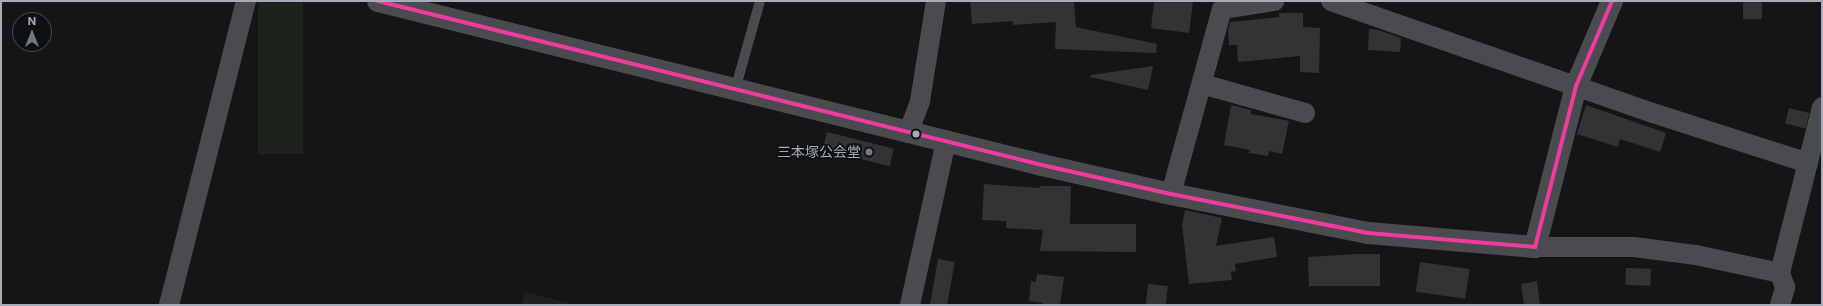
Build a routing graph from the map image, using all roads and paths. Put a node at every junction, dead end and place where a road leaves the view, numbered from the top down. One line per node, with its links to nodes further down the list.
1 (246, 1): 19 (street)
2 (378, 1): 10 (street)
3 (760, 1): 10 (lane)
4 (936, 1): 13 (street)
5 (1274, 1): 8 (street)
6 (1331, 1): 9 (street)
7 (1612, 1): 9 (street)
8 (1202, 84): 11 (street); 16 (street)
9 (1576, 86): 15 (street); 17 (street)
10 (735, 90): 13 (street)
11 (1305, 113)
12 (1821, 114): 15 (street)
13 (908, 133): 14 (street)
14 (946, 141): 16 (street); 20 (street)
15 (1808, 163): 18 (street)
16 (1171, 194): 17 (street)
17 (1535, 247): 18 (street)
18 (1780, 273): 21 (street)
19 (169, 305)
20 (910, 305)
21 (1780, 305)

